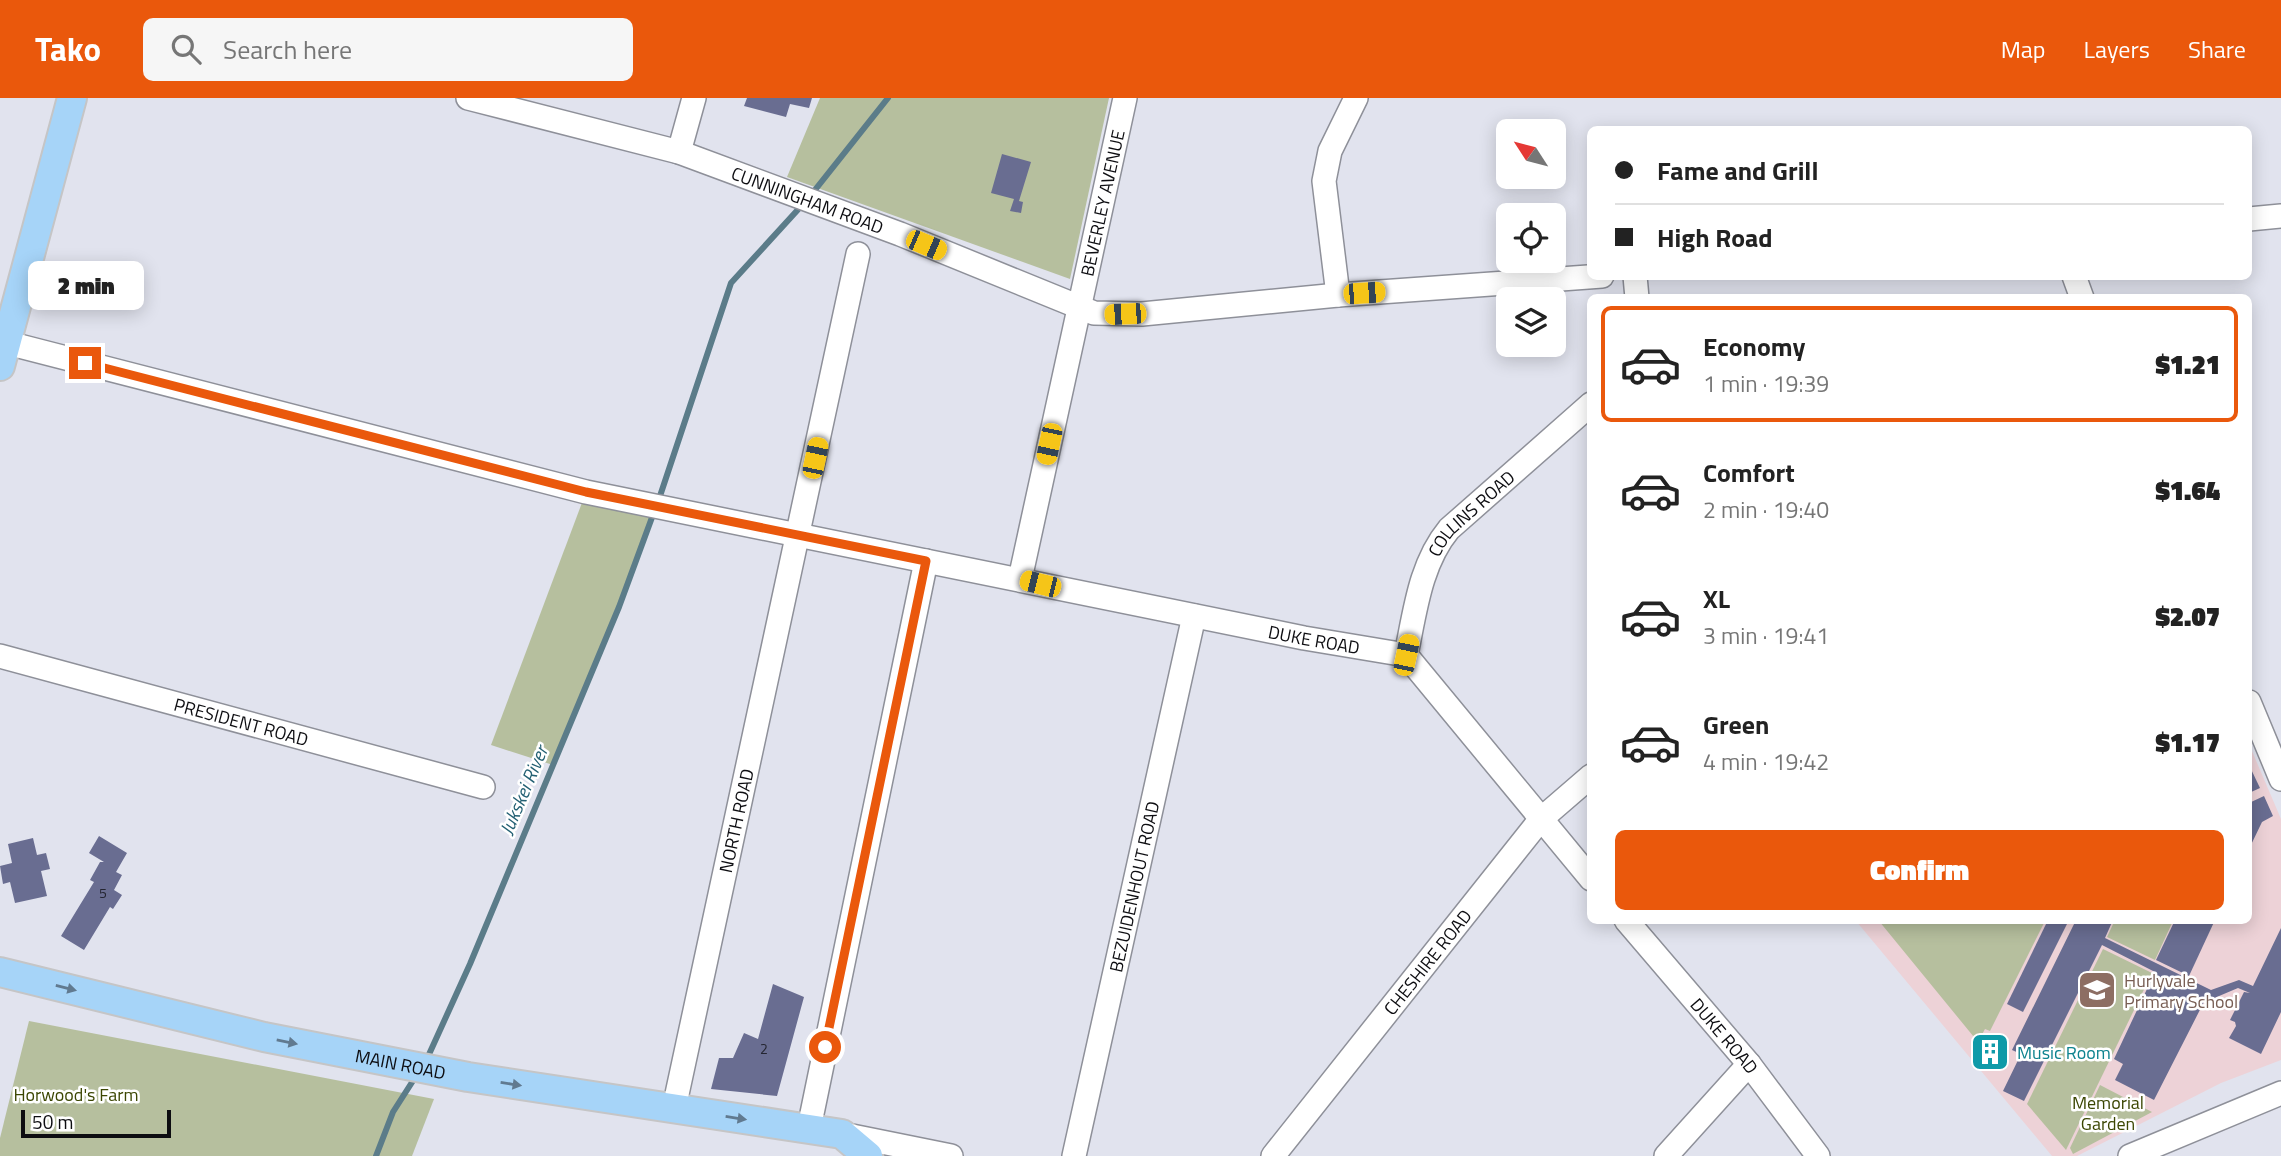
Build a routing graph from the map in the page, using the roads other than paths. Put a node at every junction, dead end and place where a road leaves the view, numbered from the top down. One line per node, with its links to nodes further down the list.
1 (468, 98): 6 (street, CUNNINGHAM ROAD)
2 (694, 98): 6 (street)
3 (1125, 98): 12 (street, BEVERLEY AVENUE)
4 (1356, 98): 11 (street)
5 (72, 99): 13 (main road)
6 (679, 152): 12 (street, CUNNINGHAM ROAD)
7 (2281, 216): 8 (street)
8 (2252, 219)
9 (858, 254): 15 (street, NORTH ROAD)
10 (1587, 277): 11 (street, CUNNINGHAM ROAD)
11 (1338, 295): 12 (street, CUNNINGHAM ROAD)
12 (1079, 309): 17 (street, BEVERLEY AVENUE)
13 (2, 350): 15 (street, DUKE ROAD)
14 (1587, 408): 19 (street, COLLINS ROAD)
15 (799, 534): 16 (street, DUKE ROAD); 31 (street, NORTH ROAD)
16 (926, 561): 17 (street, DUKE ROAD); 32 (street)
17 (1020, 579): 18 (street, DUKE ROAD)
18 (1194, 616): 19 (street, DUKE ROAD); 36 (street, BEZUIDENHOUT ROAD)
19 (1406, 655): 25 (street)
20 (0, 656): 24 (street, PRESIDENT ROAD)
21 (2252, 709): 23 (street)
22 (1587, 779): 25 (street, CHESHIRE ROAD)
23 (2281, 779)
24 (483, 787)
25 (1540, 820): 26 (street); 37 (street, CHESHIRE ROAD)
26 (1587, 874)
27 (1629, 924): 29 (street, DUKE ROAD)
28 (0, 972): 31 (main road, MAIN ROAD, one-way to 31)
29 (1749, 1064): 38 (street); 39 (street, DUKE ROAD)
30 (2281, 1093): 40 (street)
31 (674, 1108): 32 (main road, MAIN ROAD, one-way to 32)
32 (808, 1129): 33 (main road, MAIN ROAD)
33 (842, 1134): 34 (street); 35 (main road)
34 (939, 1155)
35 (869, 1156)
36 (1074, 1156)
37 (1273, 1156)
38 (1666, 1156)
39 (1818, 1156)
40 (2130, 1156)

